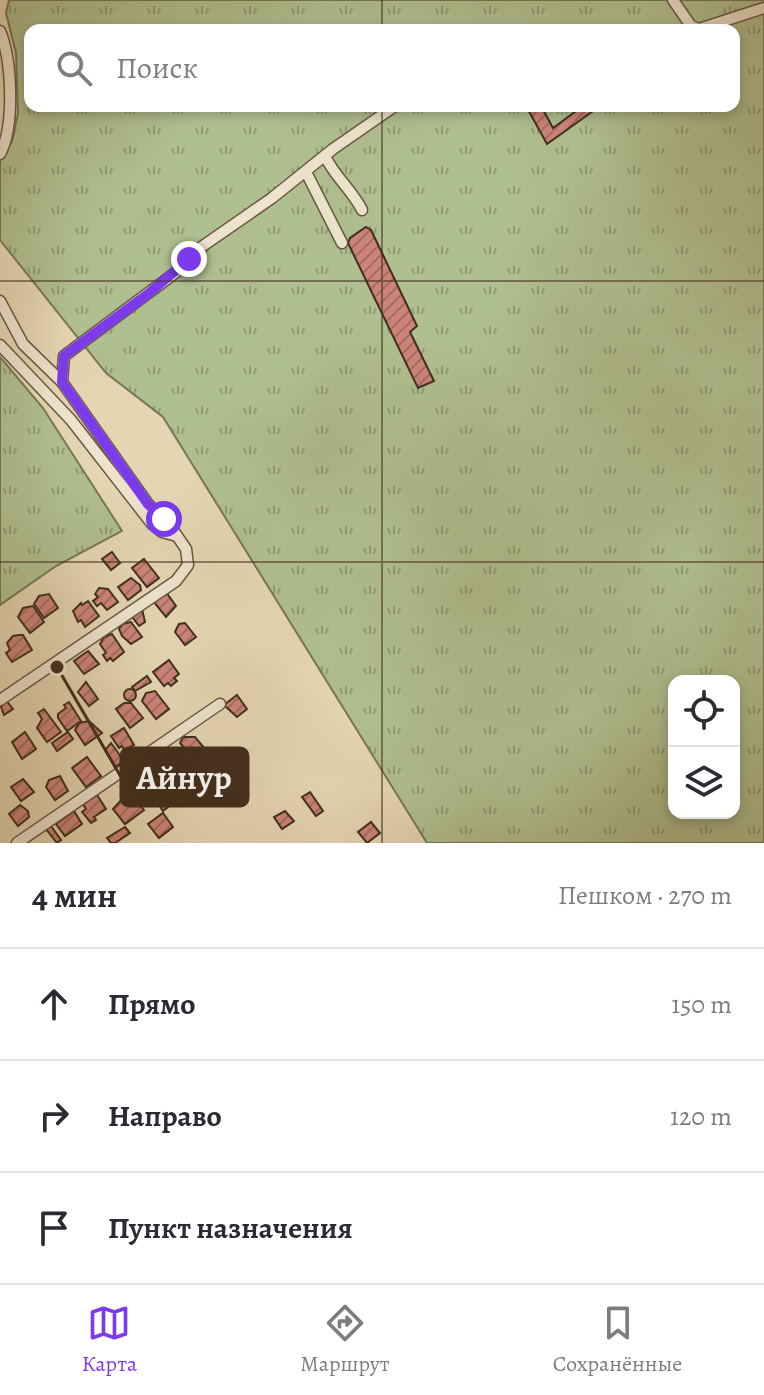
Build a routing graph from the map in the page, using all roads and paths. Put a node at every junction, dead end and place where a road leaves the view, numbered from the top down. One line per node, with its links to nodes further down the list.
1 (673, 0): 3 (street)
2 (764, 8): 4 (street)
3 (690, 24)
4 (714, 24)
5 (0, 31): 7 (street)
6 (387, 112): 8 (street)
7 (0, 154)
8 (325, 156): 9 (street); 10 (street)
9 (306, 172): 11 (street); 14 (street)
10 (362, 210)
11 (342, 243)
12 (0, 301): 14 (street)
13 (0, 345): 15 (street)
14 (62, 382): 15 (street)
15 (177, 536): 16 (street)
16 (0, 700)
17 (220, 704): 18 (street)
18 (17, 843)

